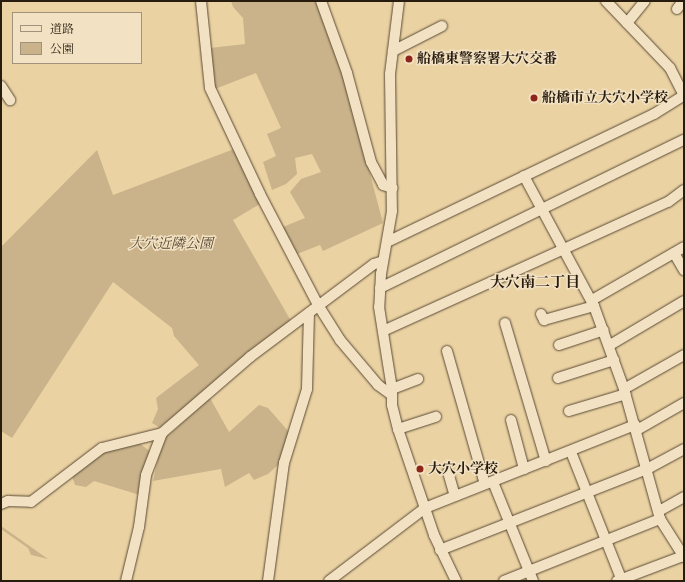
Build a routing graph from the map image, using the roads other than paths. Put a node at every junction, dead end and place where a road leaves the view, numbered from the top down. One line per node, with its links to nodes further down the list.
1 (201, 1): 26 (street)
2 (322, 1): 14 (street)
3 (399, 1): 8 (street)
4 (606, 1): 6 (street)
5 (645, 1): 6 (street)
6 (627, 23): 10 (street)
7 (442, 26): 8 (street)
8 (393, 51): 14 (street)
9 (1, 86): 11 (street)
10 (684, 96): 13 (street)
11 (10, 100)
12 (684, 140): 16 (street)
13 (524, 176): 16 (street); 17 (street)
14 (393, 188): 17 (street)
15 (684, 190): 19 (street)
16 (541, 211): 19 (street); 23 (street)
17 (387, 242): 21 (street)
18 (684, 247): 20 (street)
19 (562, 251): 25 (street); 31 (street)
20 (674, 253): 22 (street); 25 (street)
21 (383, 261): 23 (street); 26 (street)
22 (684, 270)
23 (380, 288): 31 (street)
24 (684, 301): 33 (street)
25 (593, 303): 28 (street); 30 (street)
26 (318, 305): 27 (street); 39 (street)
27 (309, 313): 47 (street); 68 (street)
28 (541, 314)
29 (505, 323): 50 (street)
30 (604, 330): 32 (street); 33 (street)
31 (383, 331): 39 (street)
32 (558, 345)
33 (610, 345): 36 (street)
34 (447, 351): 54 (street)
35 (684, 355): 40 (street)
36 (614, 360): 37 (street); 40 (street)
37 (558, 378)
38 (418, 379): 39 (street)
39 (392, 392): 46 (street)
40 (625, 392): 42 (street); 45 (street)
41 (684, 403): 45 (street)
42 (569, 411)
43 (436, 418): 46 (street)
44 (511, 420): 51 (street)
45 (636, 428): 49 (street); 52 (street)
46 (398, 429): 59 (street)
47 (162, 433): 58 (street); 67 (street)
48 (684, 449): 52 (street)
49 (571, 452): 50 (street); 55 (street)
50 (546, 461): 51 (street)
51 (524, 469): 54 (street)
52 (647, 469): 55 (street); 60 (street)
53 (448, 472): 56 (street)
54 (489, 483): 56 (street); 61 (street)
55 (587, 493): 61 (street); 62 (street)
56 (455, 496): 59 (street)
57 (684, 497): 60 (street)
58 (3, 500)
59 (425, 508): 63 (street); 69 (street)
60 (660, 515): 62 (street); 64 (street)
61 (509, 523): 63 (street); 65 (street)
62 (606, 540): 65 (street); 66 (street)
63 (440, 550): 70 (street)
64 (682, 551): 66 (street)
65 (529, 571): 71 (street); 72 (street)
66 (620, 580)
67 (126, 581)
68 (268, 581)
69 (329, 581)
70 (456, 581)
71 (504, 581)
72 (533, 581)

